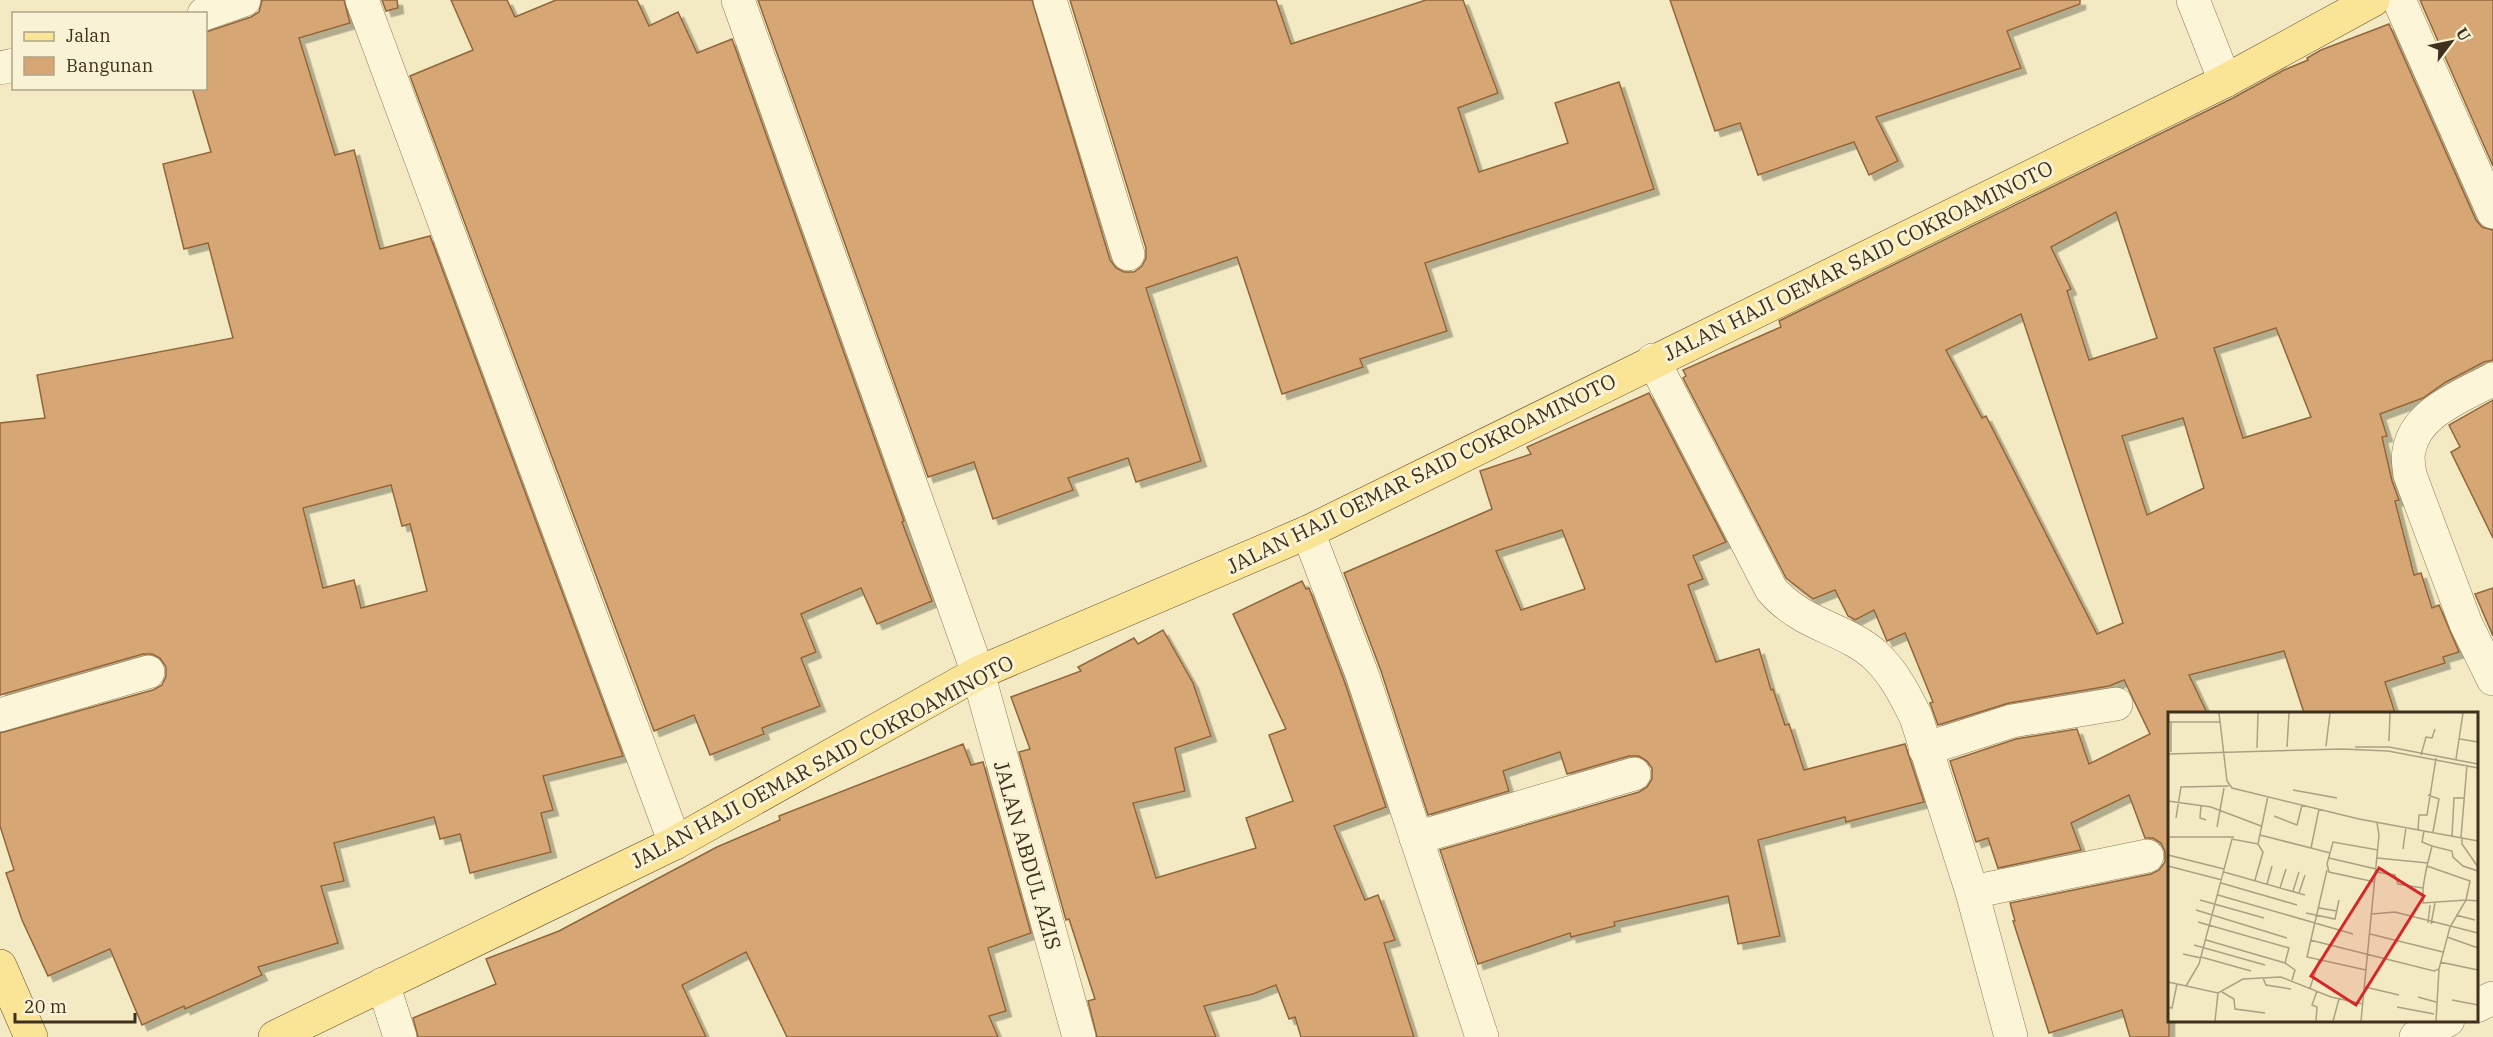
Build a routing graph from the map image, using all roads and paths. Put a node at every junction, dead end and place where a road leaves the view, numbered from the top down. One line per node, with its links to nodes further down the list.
1 (244, 0): 8 (street)
2 (363, 0): 23 (street)
3 (738, 0): 16 (street, JALAN ABDUL AZIS)
4 (1050, 0): 11 (street)
5 (2193, 0): 9 (street)
6 (2373, 0): 9 (main road, JALAN HAJI OEMAR SAID COKROAMINOTO)
7 (2399, 0): 10 (street)
8 (207, 13)
9 (2225, 81): 12 (main road, JALAN HAJI OEMAR SAID COKROAMINOTO)
10 (2493, 212)
11 (1128, 254)
12 (1653, 360): 14 (main road, JALAN HAJI OEMAR SAID COKROAMINOTO); 20 (street)
13 (2493, 379): 17 (street)
14 (1308, 532): 16 (main road, JALAN HAJI OEMAR SAID COKROAMINOTO); 22 (street)
15 (148, 672): 19 (street)
16 (978, 673): 23 (main road, JALAN HAJI OEMAR SAID COKROAMINOTO); 34 (street, JALAN ABDUL AZIS)
17 (2493, 679)
18 (2116, 704): 20 (street)
19 (0, 715)
20 (1925, 749): 25 (street)
21 (1634, 774): 22 (street)
22 (1416, 838): 35 (street)
23 (675, 843): 27 (main road, JALAN HAJI OEMAR SAID COKROAMINOTO)
24 (2147, 856): 25 (street)
25 (1972, 892): 36 (street)
26 (0, 966): 31 (main road)
27 (382, 984): 32 (main road, JALAN HAJI OEMAR SAID COKROAMINOTO); 33 (street)
28 (2493, 998): 29 (street)
29 (2478, 1005)
30 (2444, 1022): 37 (street)
31 (31, 1037)
32 (275, 1037)
33 (400, 1037)
34 (1079, 1037)
35 (1482, 1037)
36 (2011, 1037)
37 (2416, 1037)

